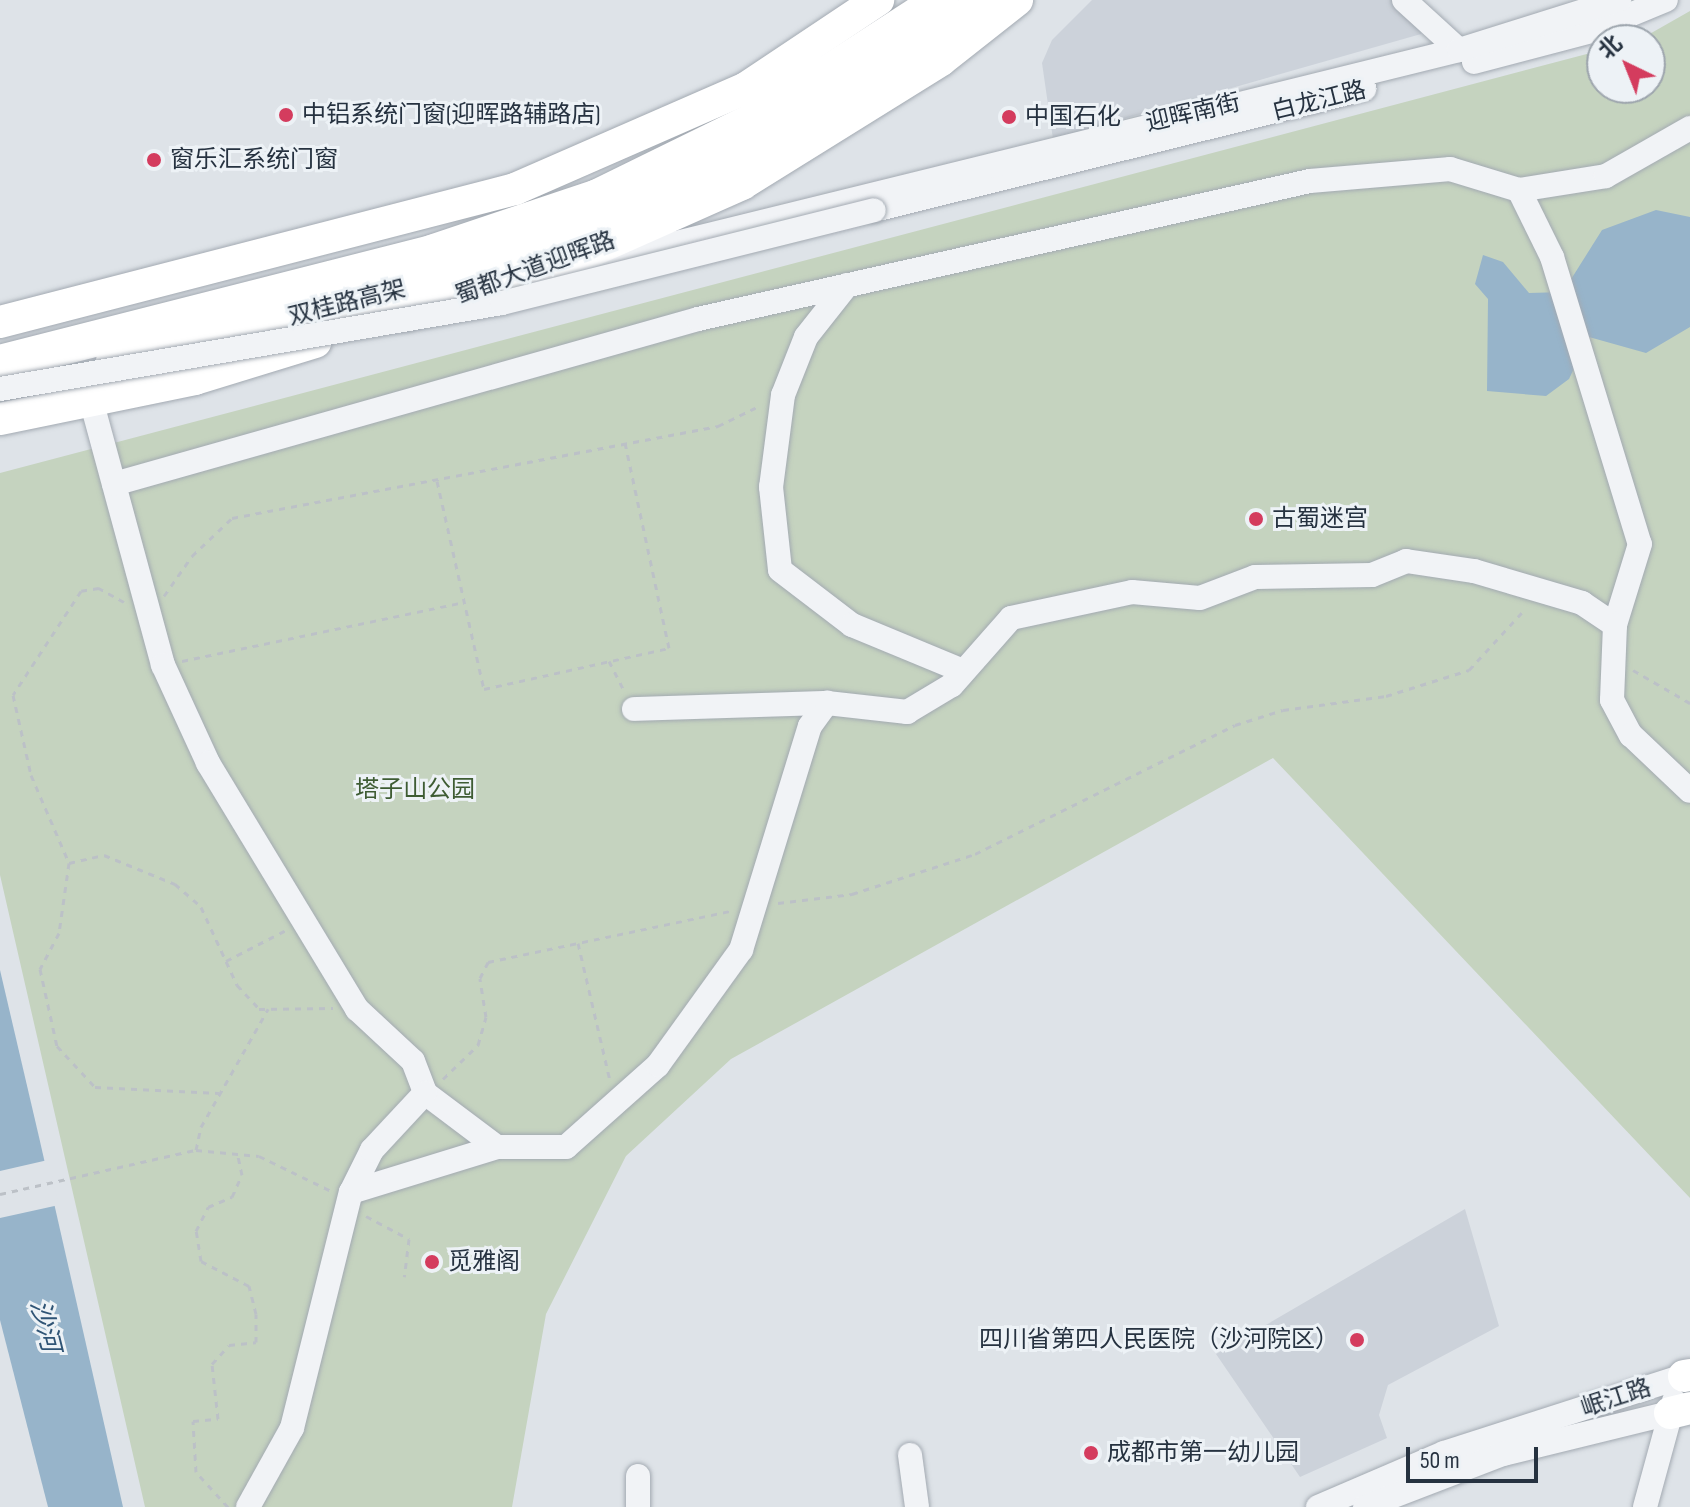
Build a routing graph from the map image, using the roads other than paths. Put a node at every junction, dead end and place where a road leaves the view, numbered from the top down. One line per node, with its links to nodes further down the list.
1 (878, 0): 15 (main road)
2 (988, 0): 8 (highway)
3 (1008, 0): 8 (main road)
4 (1017, 0): 13 (main road, 蜀都大道迎晖路)
5 (1404, 0): 9 (street)
6 (1619, 0): 9 (street, 迎晖南街)
7 (1666, 0): 18 (street, 白龙江路, bridge)
8 (943, 17): 11 (highway)
9 (1459, 50): 13 (street, 迎晖南街)
10 (1690, 128): 12 (street)
11 (763, 131): 16 (highway, 双桂路高架); 18 (highway, 双桂路高架, bridge)
12 (1519, 190): 14 (street); 20 (street)
13 (578, 257): 17 (main road, 蜀都大道迎晖路)
14 (847, 285): 19 (street); 21 (street)
15 (0, 322)
16 (0, 363)
17 (91, 400): 18 (main road, 蜀都大道迎晖路); 19 (street)
18 (0, 407)
19 (114, 484): 25 (street)
20 (1615, 625): 21 (street); 24 (street)
21 (963, 671): 22 (street)
22 (827, 703): 23 (street); 26 (street)
23 (634, 709)
24 (1690, 791)
25 (425, 1093): 26 (street); 27 (street)
26 (497, 1147): 27 (street)
27 (349, 1200): 32 (street)
28 (1687, 1375): 29 (street); 35 (street, 岷江路)
29 (1680, 1410): 36 (street, 岷江路); 37 (street)
30 (910, 1455): 34 (street)
31 (638, 1476): 33 (street)
32 (248, 1507)
33 (638, 1507)
34 (917, 1507)
35 (1318, 1507)
36 (1365, 1507)
37 (1645, 1507)

